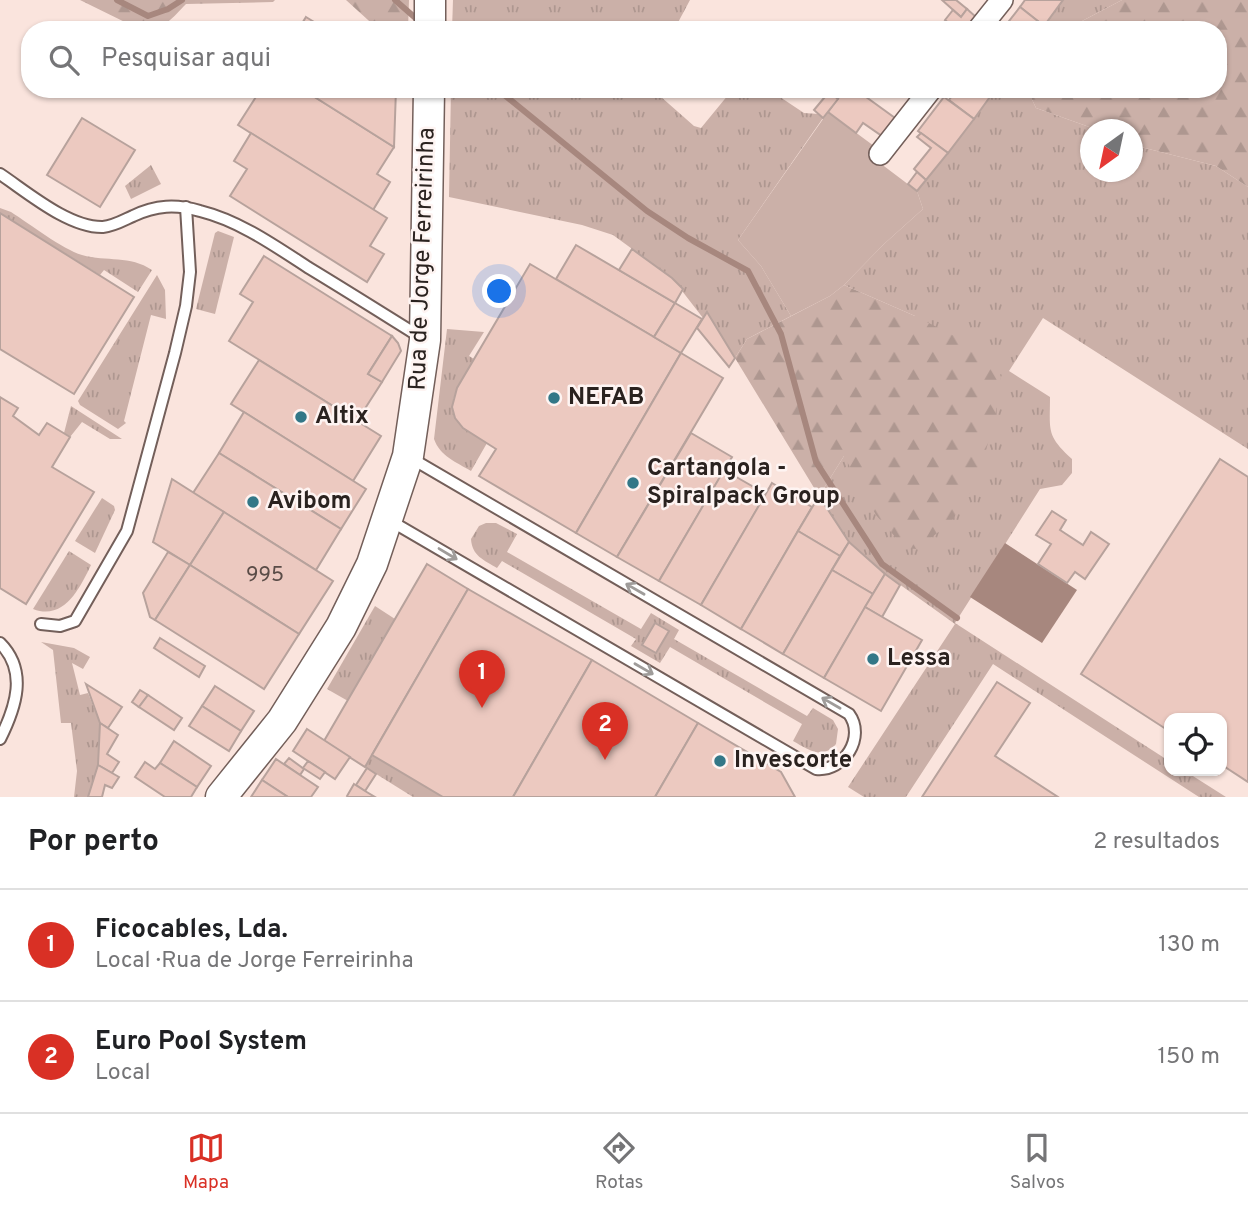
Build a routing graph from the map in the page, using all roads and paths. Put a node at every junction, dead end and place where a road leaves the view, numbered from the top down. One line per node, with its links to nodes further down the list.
1 (1002, 0): 2 (street)
2 (985, 21)
3 (429, 98): 8 (street, Rua de Jorge Ferreirinha)
4 (925, 98): 5 (street)
5 (880, 154)
6 (0, 174): 7 (lane)
7 (186, 207): 8 (lane); 11 (lane)
8 (425, 340): 9 (street, Rua de Jorge Ferreirinha)
9 (408, 456): 10 (street, Rua de Jorge Ferreirinha); 10 (lane, one-way to 9)
10 (389, 520): 14 (street, Rua de Jorge Ferreirinha)
11 (41, 624)
12 (0, 643): 13 (lane)
13 (0, 739)
14 (221, 797)

